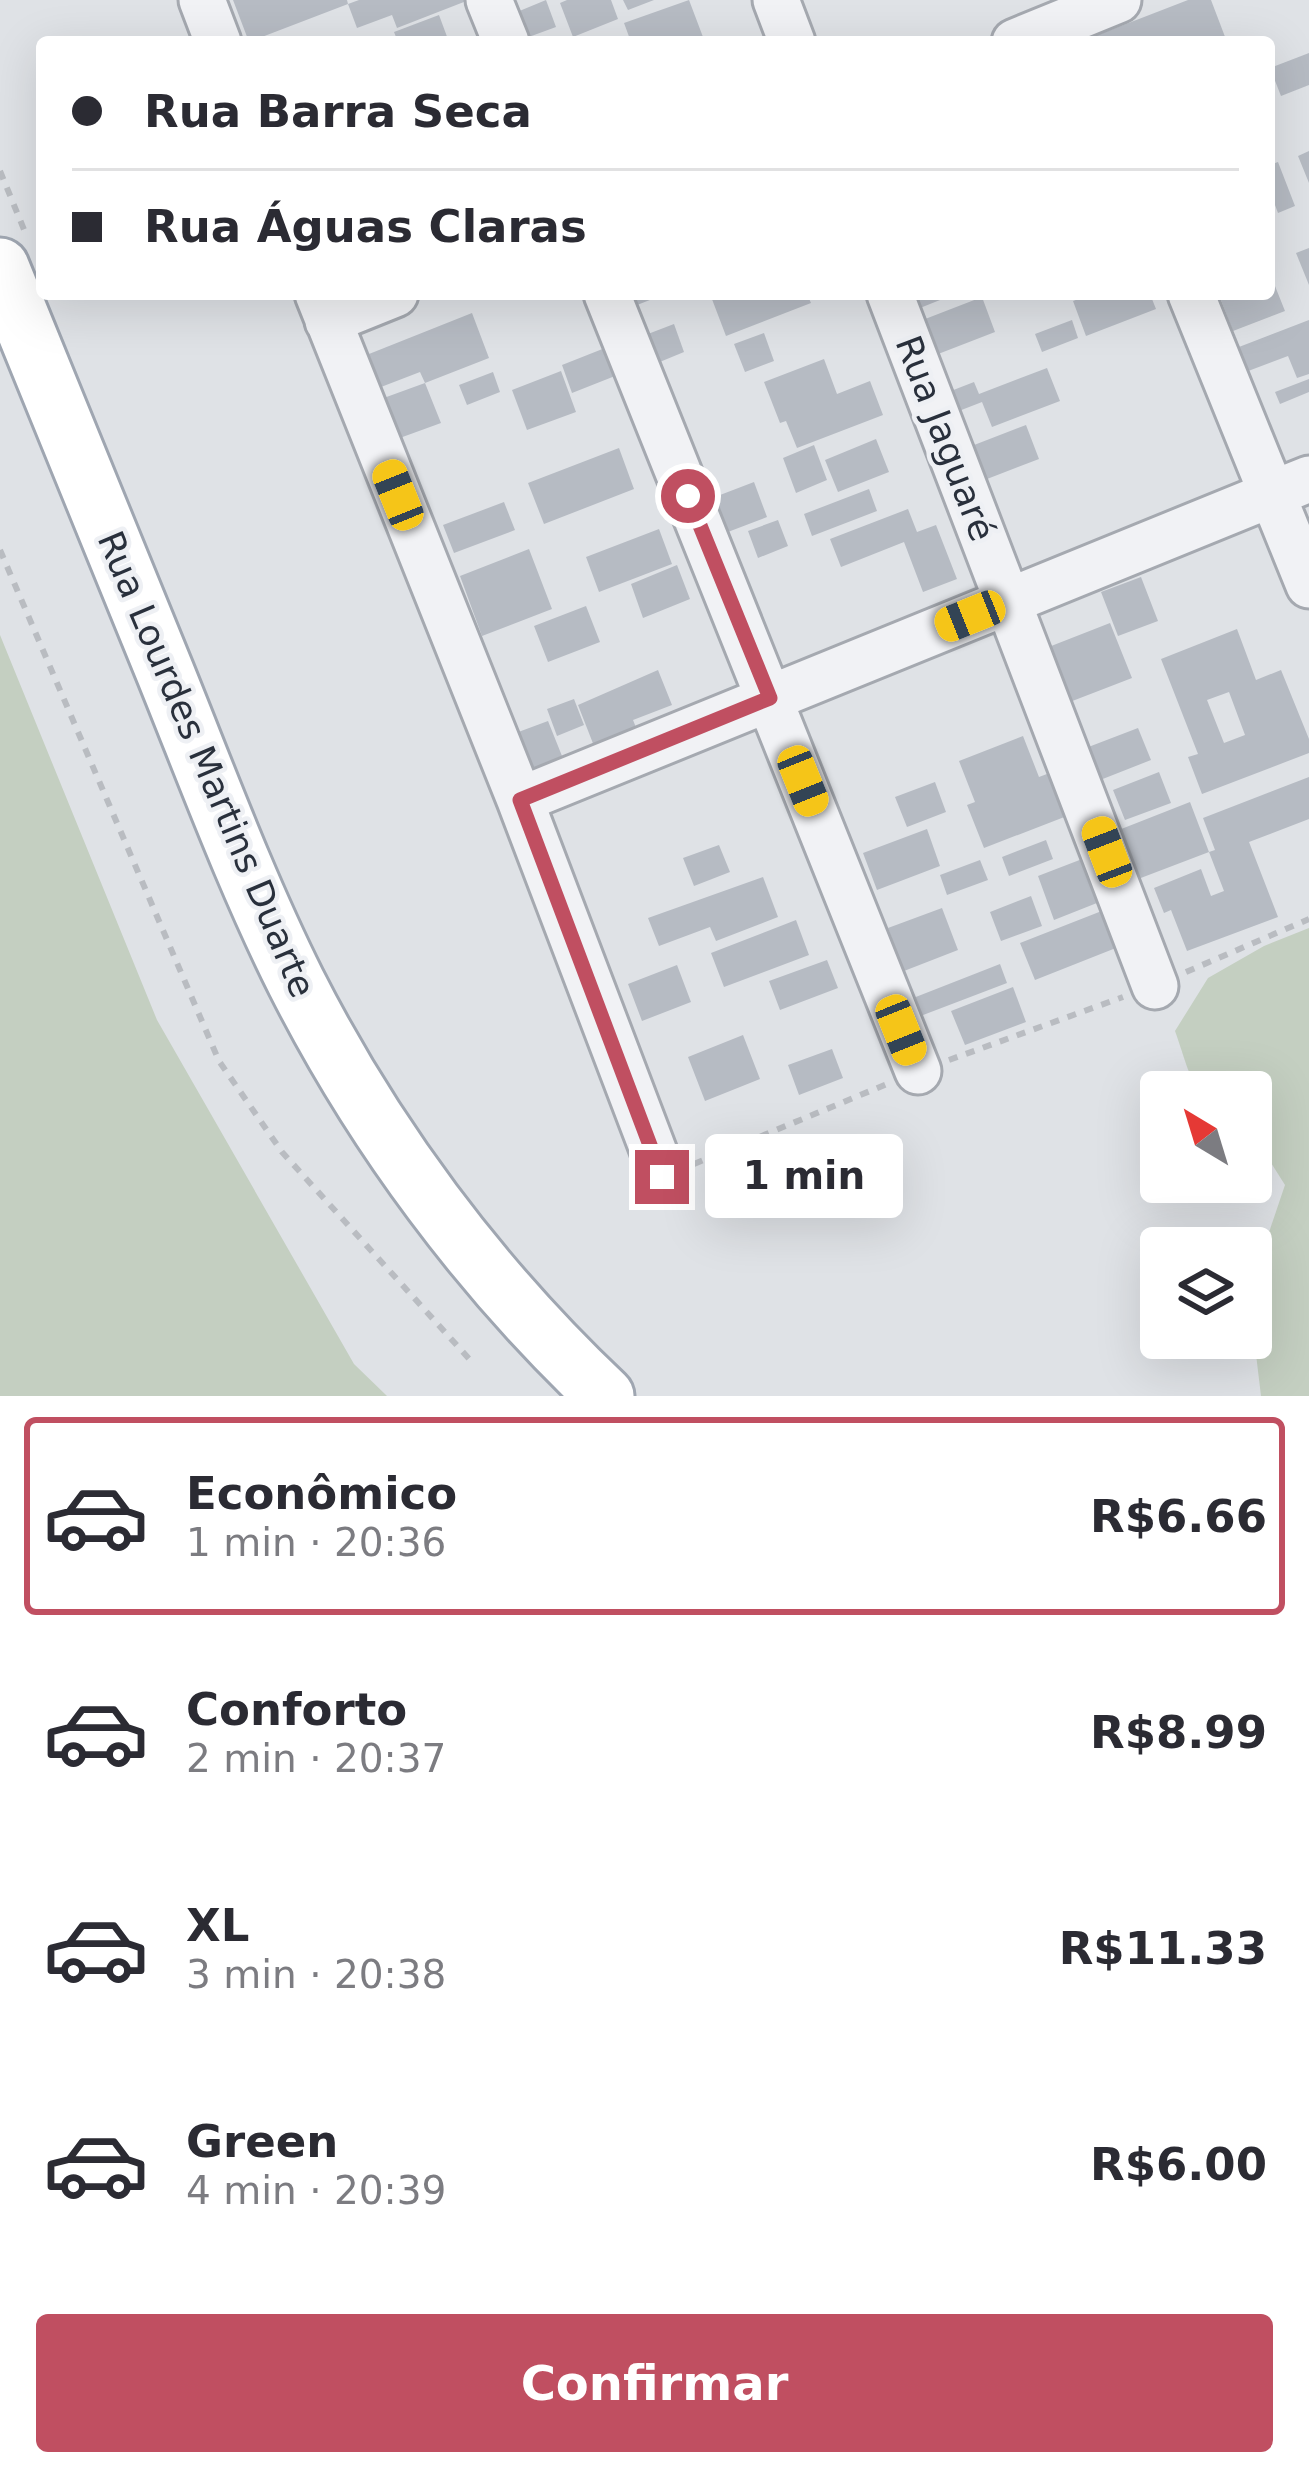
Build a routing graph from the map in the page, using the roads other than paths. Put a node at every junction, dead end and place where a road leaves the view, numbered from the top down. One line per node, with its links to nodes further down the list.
1 (202, 0): 5 (street)
2 (489, 0): 6 (street)
3 (776, 0): 7 (street)
4 (1088, 15): 8 (street)
5 (216, 36)
6 (504, 36)
7 (790, 36)
8 (1031, 36)
9 (12, 250): 23 (main road, Rua Lourdes Martins Duarte)
10 (362, 300): 14 (street)
11 (609, 300): 18 (street)
12 (892, 300): 17 (street, Rua Jaguaré)
13 (1194, 300): 15 (street)
14 (323, 307): 19 (street)
15 (1291, 486): 16 (street); 17 (street)
16 (1309, 585)
17 (1010, 600): 18 (street); 20 (street, Rua Jaguaré)
18 (770, 698): 19 (street); 21 (street)
19 (520, 800): 22 (street)
20 (1156, 986)
21 (918, 1071)
22 (662, 1177)
23 (605, 1396)

